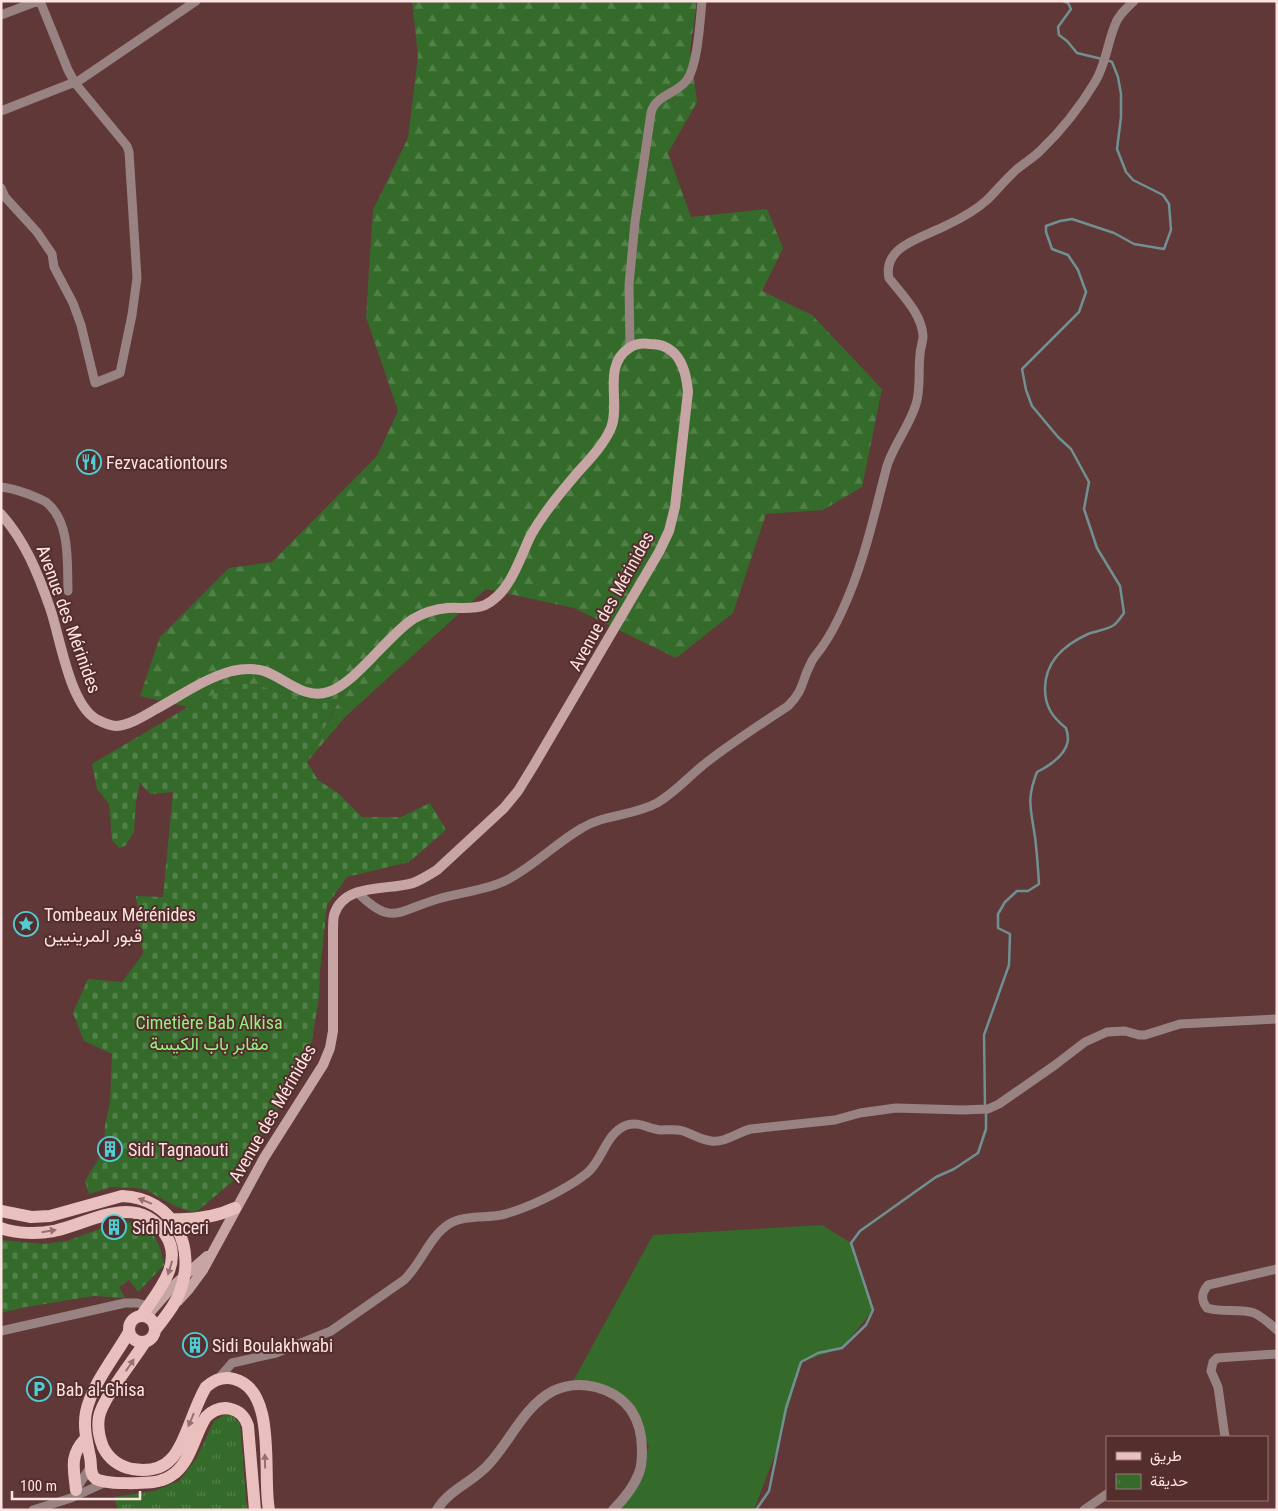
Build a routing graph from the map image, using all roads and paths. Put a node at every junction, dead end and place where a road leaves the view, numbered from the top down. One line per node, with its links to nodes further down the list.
1 (39, 1): 5 (street); 6 (street)
2 (196, 1): 6 (street)
3 (702, 1): 9 (street)
4 (1134, 1): 13 (street)
5 (1, 15)
6 (75, 83): 7 (street); 8 (street)
7 (1, 111)
8 (1, 188)
9 (630, 348): 11 (main road, Avenue des Mérinides); 13 (main road, Avenue des Mérinides)
10 (1, 487): 12 (street)
11 (1, 514)
12 (68, 591)
13 (357, 892): 15 (main road, Avenue des Mérinides)
14 (1277, 1019): 30 (street)
15 (235, 1208): 17 (main road); 19 (main road, Avenue des Mérinides)
16 (1, 1211): 17 (main road, one-way to 16)
17 (171, 1219): 21 (main road)
18 (1, 1228): 23 (main road, one-way to 23)
19 (210, 1254): 21 (main road); 22 (main road, Avenue des Mérinides)
20 (1277, 1269): 25 (street)
21 (184, 1275): 22 (main road); 23 (main road)
22 (175, 1303): 24 (main road)
23 (146, 1312): 24 (main road); 26 (street); 27 (main road)
24 (156, 1329): 28 (main road)
25 (1277, 1330)
26 (1, 1331)
27 (129, 1332): 28 (main road); 32 (main road)
28 (144, 1342): 30 (main road, one-way to 28)
29 (1277, 1354): 31 (street)
30 (220, 1378): 40 (main road, one-way to 30)
31 (1225, 1436)
32 (85, 1439): 33 (main road); 35 (main road)
33 (91, 1465): 34 (main road); 35 (street)
34 (108, 1482): 35 (street); 39 (main road)
35 (74, 1494): 37 (street)
36 (1106, 1495): 43 (street)
37 (52, 1507): 38 (street)
38 (33, 1510)
39 (255, 1510)
40 (269, 1510)
41 (437, 1510): 42 (street)
42 (613, 1510)
43 (1084, 1510)

